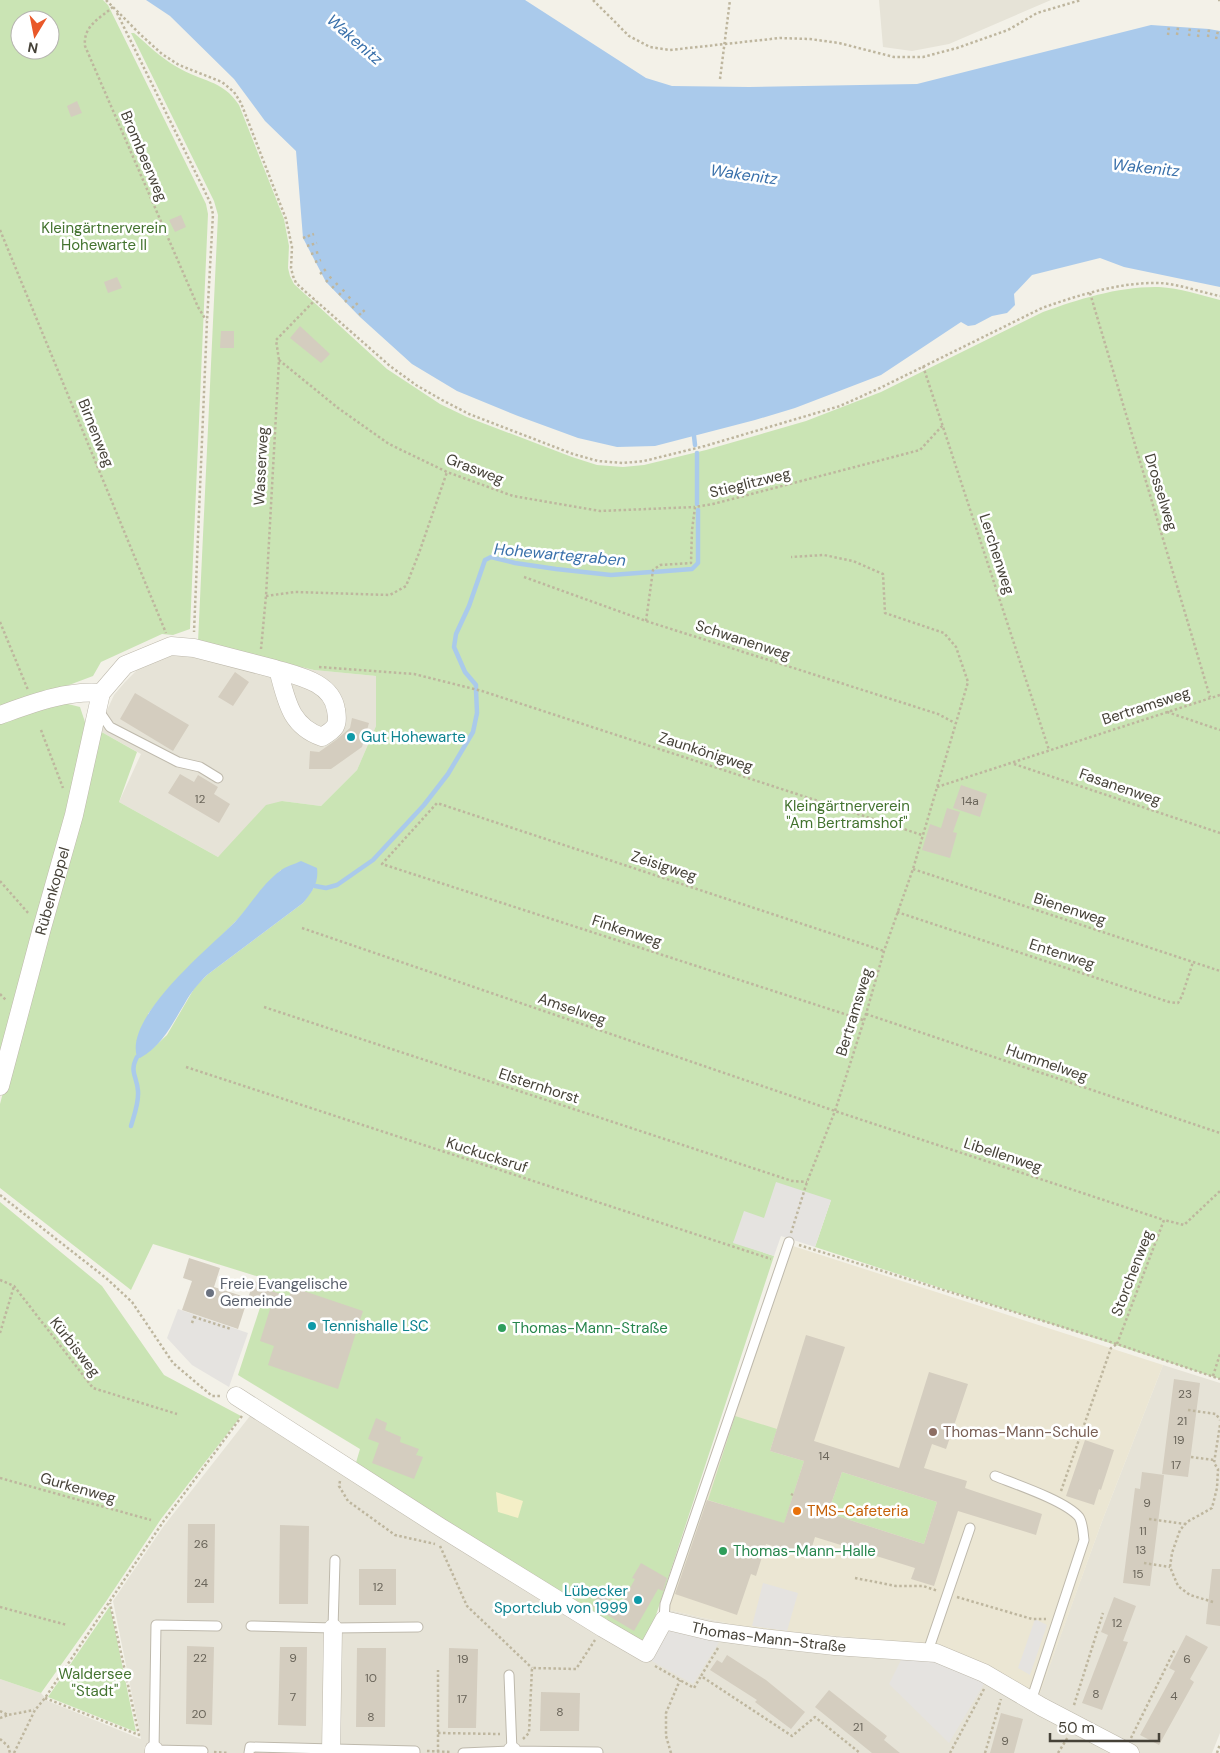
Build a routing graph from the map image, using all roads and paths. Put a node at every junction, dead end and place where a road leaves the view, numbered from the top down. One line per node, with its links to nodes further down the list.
1 (106, 0): 5 (path)
2 (593, 0): 18 (path)
3 (730, 0): 18 (path)
4 (1081, 0): 18 (path)
5 (114, 8): 40 (path); 46 (path); 46 (path, Brombeerweg)
6 (1169, 26): 12 (path)
7 (1178, 27): 13 (path)
8 (1190, 28): 14 (path)
9 (1200, 29): 15 (path)
10 (1209, 29): 16 (path)
11 (1218, 31): 17 (path)
12 (1168, 35)
13 (1177, 35)
14 (1189, 36)
15 (1198, 37)
16 (1208, 37)
17 (1216, 39)
18 (725, 45): 19 (path)
19 (720, 79)
20 (0, 230): 57 (path, Birnenweg)
21 (314, 234): 22 (path)
22 (302, 238)
23 (317, 243): 24 (path)
24 (306, 246)
25 (318, 252): 26 (path)
26 (311, 254)
27 (322, 260): 28 (path)
28 (315, 262)
29 (326, 269): 30 (path)
30 (320, 274)
31 (333, 275): 32 (path)
32 (326, 282)
33 (339, 282): 34 (path)
34 (332, 288)
35 (346, 288): 37 (path)
36 (1090, 293): 39 (path); 48 (path); 63 (path, Drosselweg)
37 (338, 295)
38 (352, 295): 41 (path)
39 (1220, 296)
40 (315, 300): 47 (path, Wasserweg); 48 (path)
41 (345, 302)
42 (359, 302): 43 (path)
43 (352, 308)
44 (366, 309): 45 (path)
45 (359, 315)
46 (207, 321): 58 (path)
47 (279, 360): 50 (path, Grasweg); 54 (path, Wasserweg)
48 (923, 366): 49 (path, Lerchenweg)
49 (943, 425): 51 (path, Stieglitzweg); 71 (path, Lerchenweg)
50 (447, 472): 51 (path, Grasweg); 54 (path)
51 (695, 507): 55 (path, Stieglitzweg)
52 (791, 557): 68 (path, Bertramsweg)
53 (524, 578): 55 (path, Schwanenweg)
54 (266, 596): 59 (path, Wasserweg)
55 (646, 621): 68 (path, Schwanenweg)
56 (0, 622): 65 (path)
57 (171, 646): 58 (street); 64 (street)
58 (194, 648): 61 (street)
59 (261, 650)
60 (315, 666): 77 (path, Zaunkönigweg)
61 (276, 669)
62 (1220, 695): 63 (path, Bertramsweg)
63 (1210, 697): 66 (path, Bertramsweg)
64 (99, 700): 65 (street); 73 (lane); 82 (street, Rübenkoppel)
65 (34, 703): 67 (street)
66 (1166, 711): 70 (path); 71 (path, Bertramsweg)
67 (0, 716)
68 (955, 722): 74 (path, Bertramsweg)
69 (41, 730): 75 (path)
70 (1220, 730)
71 (1049, 750): 72 (path, Bertramsweg)
72 (1012, 763): 74 (path, Bertramsweg); 76 (path, Fasanenweg)
73 (218, 778)
74 (937, 787): 77 (path, Bertramsweg)
75 (64, 790)
76 (1220, 833)
77 (922, 835): 79 (path, Bertramsweg)
78 (382, 864): 84 (path, Zeisigweg); 89 (path, Finkenweg)
79 (913, 869): 81 (path, Bertramsweg); 85 (path, Bienenweg)
80 (0, 880): 82 (path)
81 (897, 912): 84 (path, Bertramsweg); 85 (path, Entenweg)
82 (42, 928): 91 (street, Rübenkoppel)
83 (302, 928): 92 (path, Amselweg)
84 (884, 951): 88 (path, Bertramsweg)
85 (1193, 962): 86 (path, Bienenweg)
86 (1220, 970)
87 (264, 1007): 94 (path, Elsternhorst)
88 (866, 1014): 89 (path, Bertramsweg); 93 (path, Hummelweg)
89 (864, 1021): 92 (path, Bertramsweg)
90 (186, 1067): 99 (path, Kuckucksruf)
91 (0, 1086)
92 (835, 1111): 94 (path, Bertramsweg); 97 (path, Libellenweg)
93 (1220, 1133)
94 (807, 1182): 98 (path, Bertramsweg)
95 (1220, 1191): 97 (path, Storchenweg)
96 (0, 1195): 109 (path)
97 (1164, 1220): 105 (path, Storchenweg)
98 (788, 1242): 99 (lane); 105 (path)
99 (781, 1262): 135 (lane)
100 (0, 1280): 101 (path, Kürbisweg)
101 (14, 1286): 104 (path); 111 (path, Kürbisweg)
102 (192, 1323): 103 (path)
103 (231, 1329)
104 (0, 1334)
105 (1117, 1344): 107 (path); 120 (path, Storchenweg)
106 (1220, 1354): 107 (path)
107 (1213, 1376): 108 (path)
108 (1220, 1379)
109 (243, 1400): 116 (street); 130 (path)
110 (1188, 1410): 112 (path)
111 (177, 1414)
112 (1220, 1420)
113 (1220, 1425): 115 (path)
114 (1191, 1457): 115 (path)
115 (1214, 1460): 118 (path)
116 (344, 1464): 141 (street); 146 (path)
117 (995, 1476): 120 (lane)
118 (1219, 1476): 123 (path)
119 (0, 1478): 122 (path, Gurkenweg)
120 (1058, 1501): 134 (lane)
121 (1149, 1519): 123 (path)
122 (151, 1520)
123 (1185, 1524): 127 (path)
124 (970, 1528): 129 (lane)
125 (334, 1560): 140 (lane)
126 (1144, 1563): 127 (path)
127 (1170, 1567): 131 (path)
128 (855, 1578): 129 (path)
129 (947, 1594): 134 (path); 144 (lane)
130 (110, 1602): 152 (path); 152 (path)
131 (1213, 1602)
132 (0, 1607): 136 (path)
133 (1103, 1613): 158 (path)
134 (1058, 1619): 153 (lane)
135 (664, 1620): 142 (street, Thomas-Mann-Straße); 145 (street)
136 (67, 1626)
137 (217, 1626): 166 (lane)
138 (251, 1626): 140 (lane)
139 (418, 1627): 140 (lane)
140 (333, 1628): 164 (street)
141 (603, 1628): 145 (street); 146 (path)
142 (727, 1633): 144 (street, Thomas-Mann-Straße); 149 (path)
143 (1175, 1649): 165 (path)
144 (928, 1651): 151 (street, Thomas-Mann-Straße)
145 (646, 1653): 150 (path)
146 (532, 1668): 162 (path)
147 (438, 1670): 159 (path)
148 (509, 1675): 162 (lane)
149 (701, 1676): 150 (path); 176 (path)
150 (680, 1680): 175 (path)
151 (998, 1681): 153 (street, Thomas-Mann-Straße); 177 (path); 178 (path)
152 (46, 1698): 154 (path)
153 (1031, 1701): 158 (street, Thomas-Mann-Straße)
154 (35, 1710): 156 (path); 170 (path)
155 (0, 1711): 156 (path)
156 (8, 1715): 157 (path)
157 (0, 1718)
158 (1069, 1721): 165 (street, Thomas-Mann-Straße)
159 (437, 1733): 162 (path); 168 (path)
160 (0, 1739): 170 (path)
161 (1220, 1744): 179 (path)
162 (512, 1746): 169 (lane); 174 (lane)
163 (203, 1751): 166 (lane); 171 (path)
164 (331, 1751): 167 (lane); 172 (lane)
165 (1128, 1751)
166 (154, 1752)
167 (415, 1752): 168 (path)
168 (438, 1752): 173 (path)
169 (598, 1752)
170 (12, 1753)
171 (229, 1753)
172 (249, 1753)
173 (453, 1753)
174 (463, 1753)
175 (671, 1753)
176 (860, 1753)
177 (950, 1753)
178 (985, 1753)
179 (1216, 1753)

